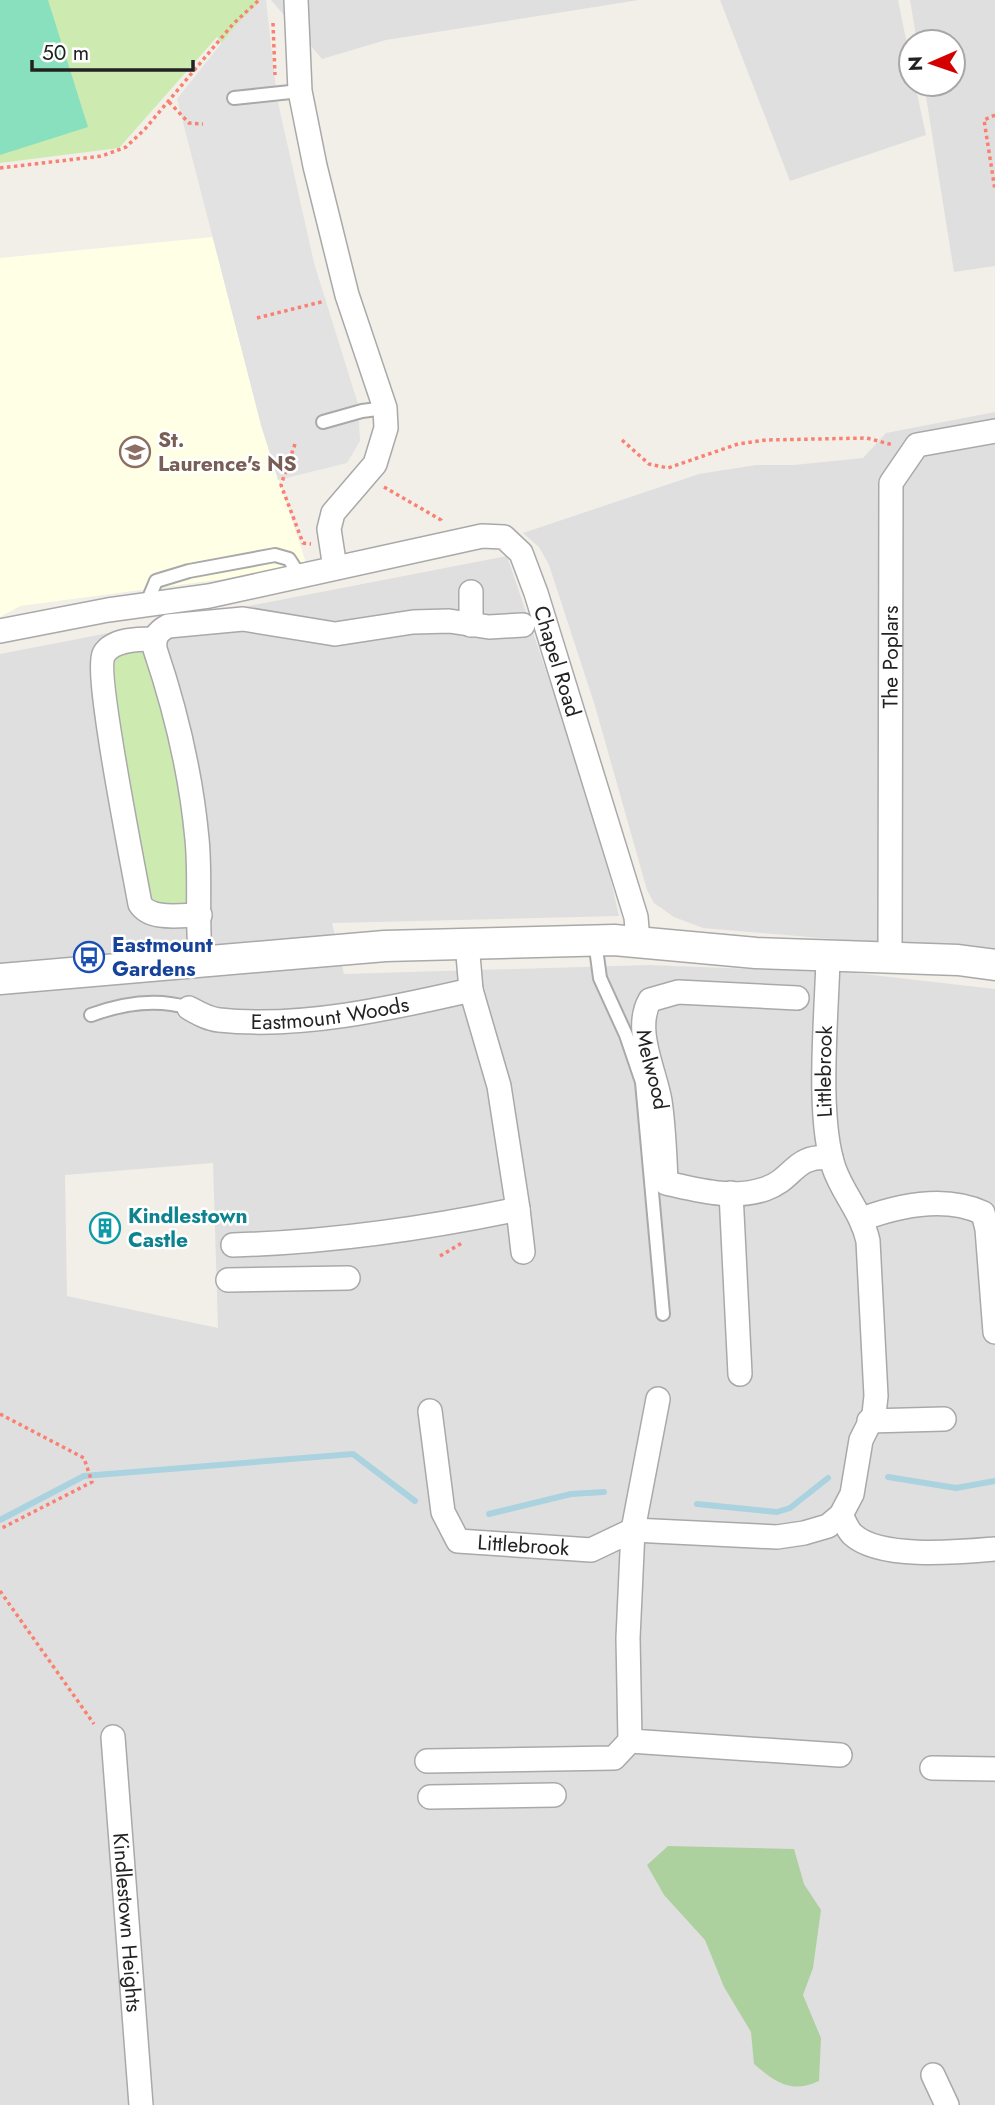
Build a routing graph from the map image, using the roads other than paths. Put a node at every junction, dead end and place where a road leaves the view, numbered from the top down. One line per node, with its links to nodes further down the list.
1 (296, 0): 2 (street)
2 (300, 81): 3 (lane); 4 (street)
3 (234, 98)
4 (385, 408): 5 (lane); 7 (street)
5 (323, 422)
6 (995, 431): 18 (street, The Poplars)
7 (333, 557): 11 (street, Chapel Road); 15 (street, Chapel Road)
8 (471, 593): 9 (street)
9 (471, 625): 10 (street); 12 (street)
10 (523, 625)
11 (0, 631)
12 (154, 639): 13 (street); 13 (street)
13 (200, 915): 19 (street)
14 (595, 940): 15 (street); 16 (street); 36 (lane)
15 (638, 941): 17 (street)
16 (467, 943): 19 (street); 22 (street)
17 (828, 957): 18 (street); 26 (street, Littlebrook)
18 (890, 958): 20 (street)
19 (201, 963): 21 (street)
20 (995, 965)
21 (0, 979)
22 (471, 990): 24 (street, Eastmount Woods); 28 (street)
23 (797, 998): 27 (street, Melwood)
24 (189, 1008): 25 (lane)
25 (91, 1016)
26 (831, 1158): 27 (street, Melwood); 29 (street, Littlebrook)
27 (732, 1193): 38 (street)
28 (518, 1209): 30 (street); 32 (street)
29 (862, 1219): 37 (street); 42 (street, Littlebrook)
30 (313, 1241): 31 (street); 33 (street)
31 (233, 1245)
32 (523, 1252)
33 (314, 1278): 34 (street); 35 (street)
34 (348, 1278)
35 (228, 1280)
36 (663, 1314)
37 (995, 1332)
38 (740, 1374)
39 (658, 1399): 44 (street)
40 (430, 1410): 44 (street, Littlebrook)
41 (944, 1419): 42 (street)
42 (869, 1421): 43 (street, Littlebrook)
43 (841, 1515): 44 (street, Littlebrook); 45 (street)
44 (633, 1530): 47 (street)
45 (995, 1549)
46 (113, 1737): 57 (street, Kindlestown Heights)
47 (630, 1741): 48 (street); 49 (street)
48 (840, 1755)
49 (500, 1760): 50 (street); 54 (street)
50 (427, 1761)
51 (932, 1768): 52 (street)
52 (995, 1769)
53 (554, 1795): 54 (street)
54 (501, 1796): 55 (street)
55 (430, 1797)
56 (933, 2075): 58 (street)
57 (141, 2105)
58 (947, 2105)

